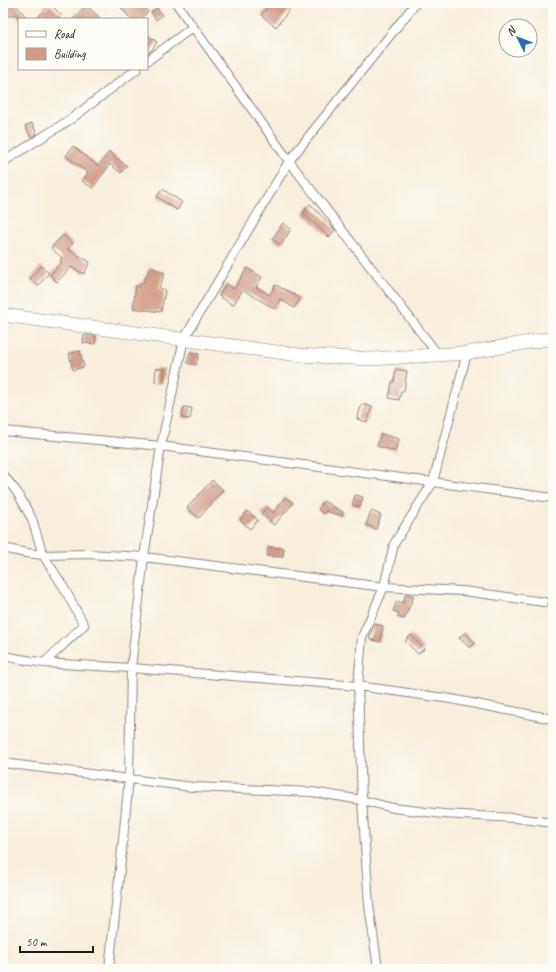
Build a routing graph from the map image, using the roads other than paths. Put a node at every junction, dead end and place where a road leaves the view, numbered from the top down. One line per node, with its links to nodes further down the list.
1 (176, 3): 3 (street)
2 (416, 3): 7 (street)
3 (193, 27): 4 (street); 7 (street)
4 (148, 61)
5 (136, 70): 6 (street)
6 (3, 162)
7 (289, 162): 10 (street); 12 (street)
8 (3, 316): 10 (highway)
9 (553, 338): 11 (highway)
10 (184, 339): 12 (highway); 14 (street)
11 (467, 353): 12 (highway); 16 (street)
12 (439, 356)
13 (3, 432): 14 (street)
14 (161, 446): 16 (street); 20 (street)
15 (3, 475): 19 (street)
16 (433, 482): 17 (street); 21 (street)
17 (553, 498)
18 (3, 548): 19 (street)
19 (43, 555): 20 (street); 24 (street)
20 (144, 557): 21 (street); 25 (street)
21 (384, 587): 22 (street); 26 (street)
22 (544, 602)
23 (3, 656): 24 (street)
24 (44, 663): 25 (street)
25 (131, 668): 26 (street); 29 (street)
26 (358, 686): 27 (street); 30 (street)
27 (553, 719)
28 (3, 763): 29 (street)
29 (128, 778): 30 (street); 32 (street)
30 (362, 800): 31 (street); 33 (street)
31 (553, 823)
32 (109, 969)
33 (378, 969)

